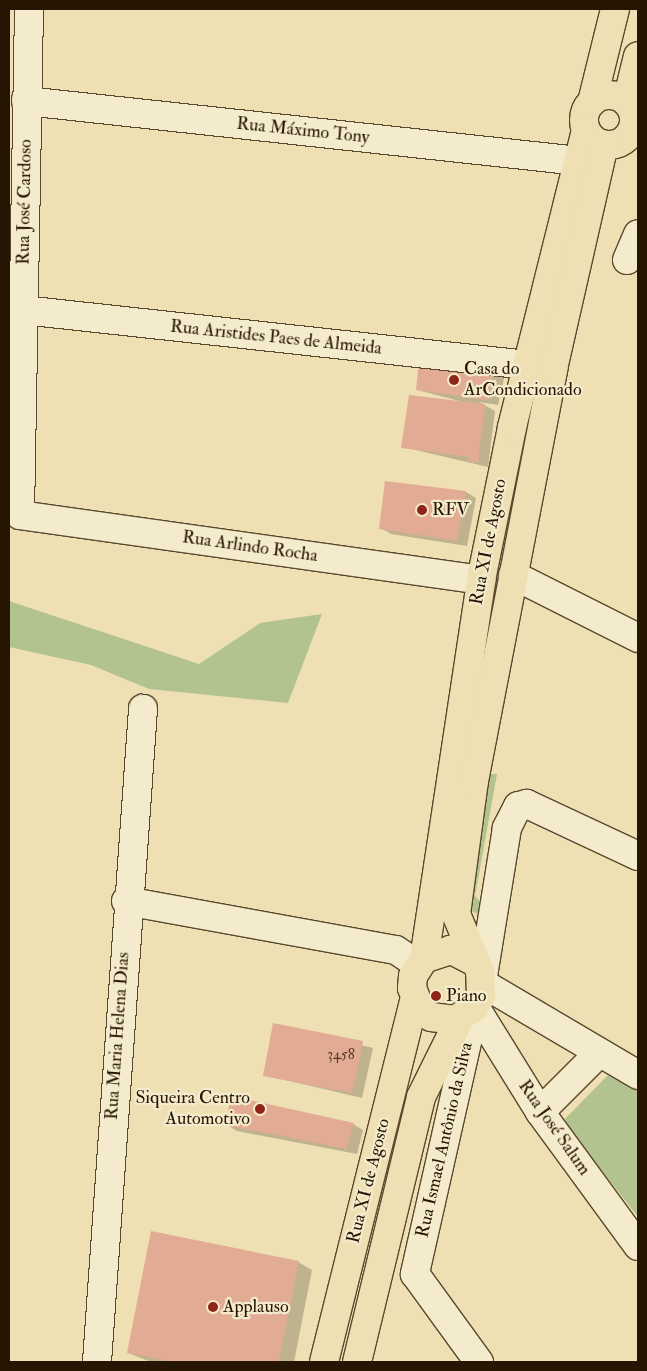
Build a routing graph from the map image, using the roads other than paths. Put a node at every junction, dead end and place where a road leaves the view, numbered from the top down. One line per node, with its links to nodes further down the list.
1 (29, 9): 4 (street, Rua José Cardoso)
2 (615, 9): 6 (main road)
3 (638, 56): 5 (main road)
4 (26, 101): 8 (street, Rua Máximo Tony); 11 (street, Rua José Cardoso)
5 (627, 101): 6 (main road); 7 (main road)
6 (592, 102): 7 (main road)
7 (595, 138): 8 (main road, Rua XI de Agosto); 14 (main road, Rua XI de Agosto)
8 (579, 161): 12 (main road, Rua XI de Agosto)
9 (638, 234): 10 (street)
10 (627, 260)
11 (23, 310): 12 (street, Rua Aristides Paes de Almeida); 13 (street, Rua José Cardoso)
12 (528, 365): 15 (main road, Rua XI de Agosto)
13 (20, 515): 15 (street, Rua Arlindo Rocha)
14 (513, 575): 16 (street); 21 (main road, Rua XI de Agosto)
15 (480, 580): 20 (main road, Rua XI de Agosto)
16 (638, 638)
17 (143, 709): 19 (street, Rua Maria Helena Dias)
18 (638, 856): 21 (street, Rua Ismael Antônio da Silva)
19 (126, 900): 20 (street); 27 (street, Rua Maria Helena Dias)
20 (421, 962): 21 (main road); 22 (main road, Rua XI de Agosto)
21 (473, 992): 22 (main road); 23 (street); 25 (street, Rua José Salum); 29 (main road, Rua XI de Agosto); 30 (street, Rua Ismael Antônio da Silva)
22 (414, 1000): 28 (main road, Rua XI de Agosto)
23 (598, 1054): 24 (street); 25 (street)
24 (638, 1075)
25 (540, 1112): 26 (street, Rua José Salum)
26 (638, 1246)
27 (97, 1362)
28 (324, 1362)
29 (357, 1362)
30 (479, 1362)

